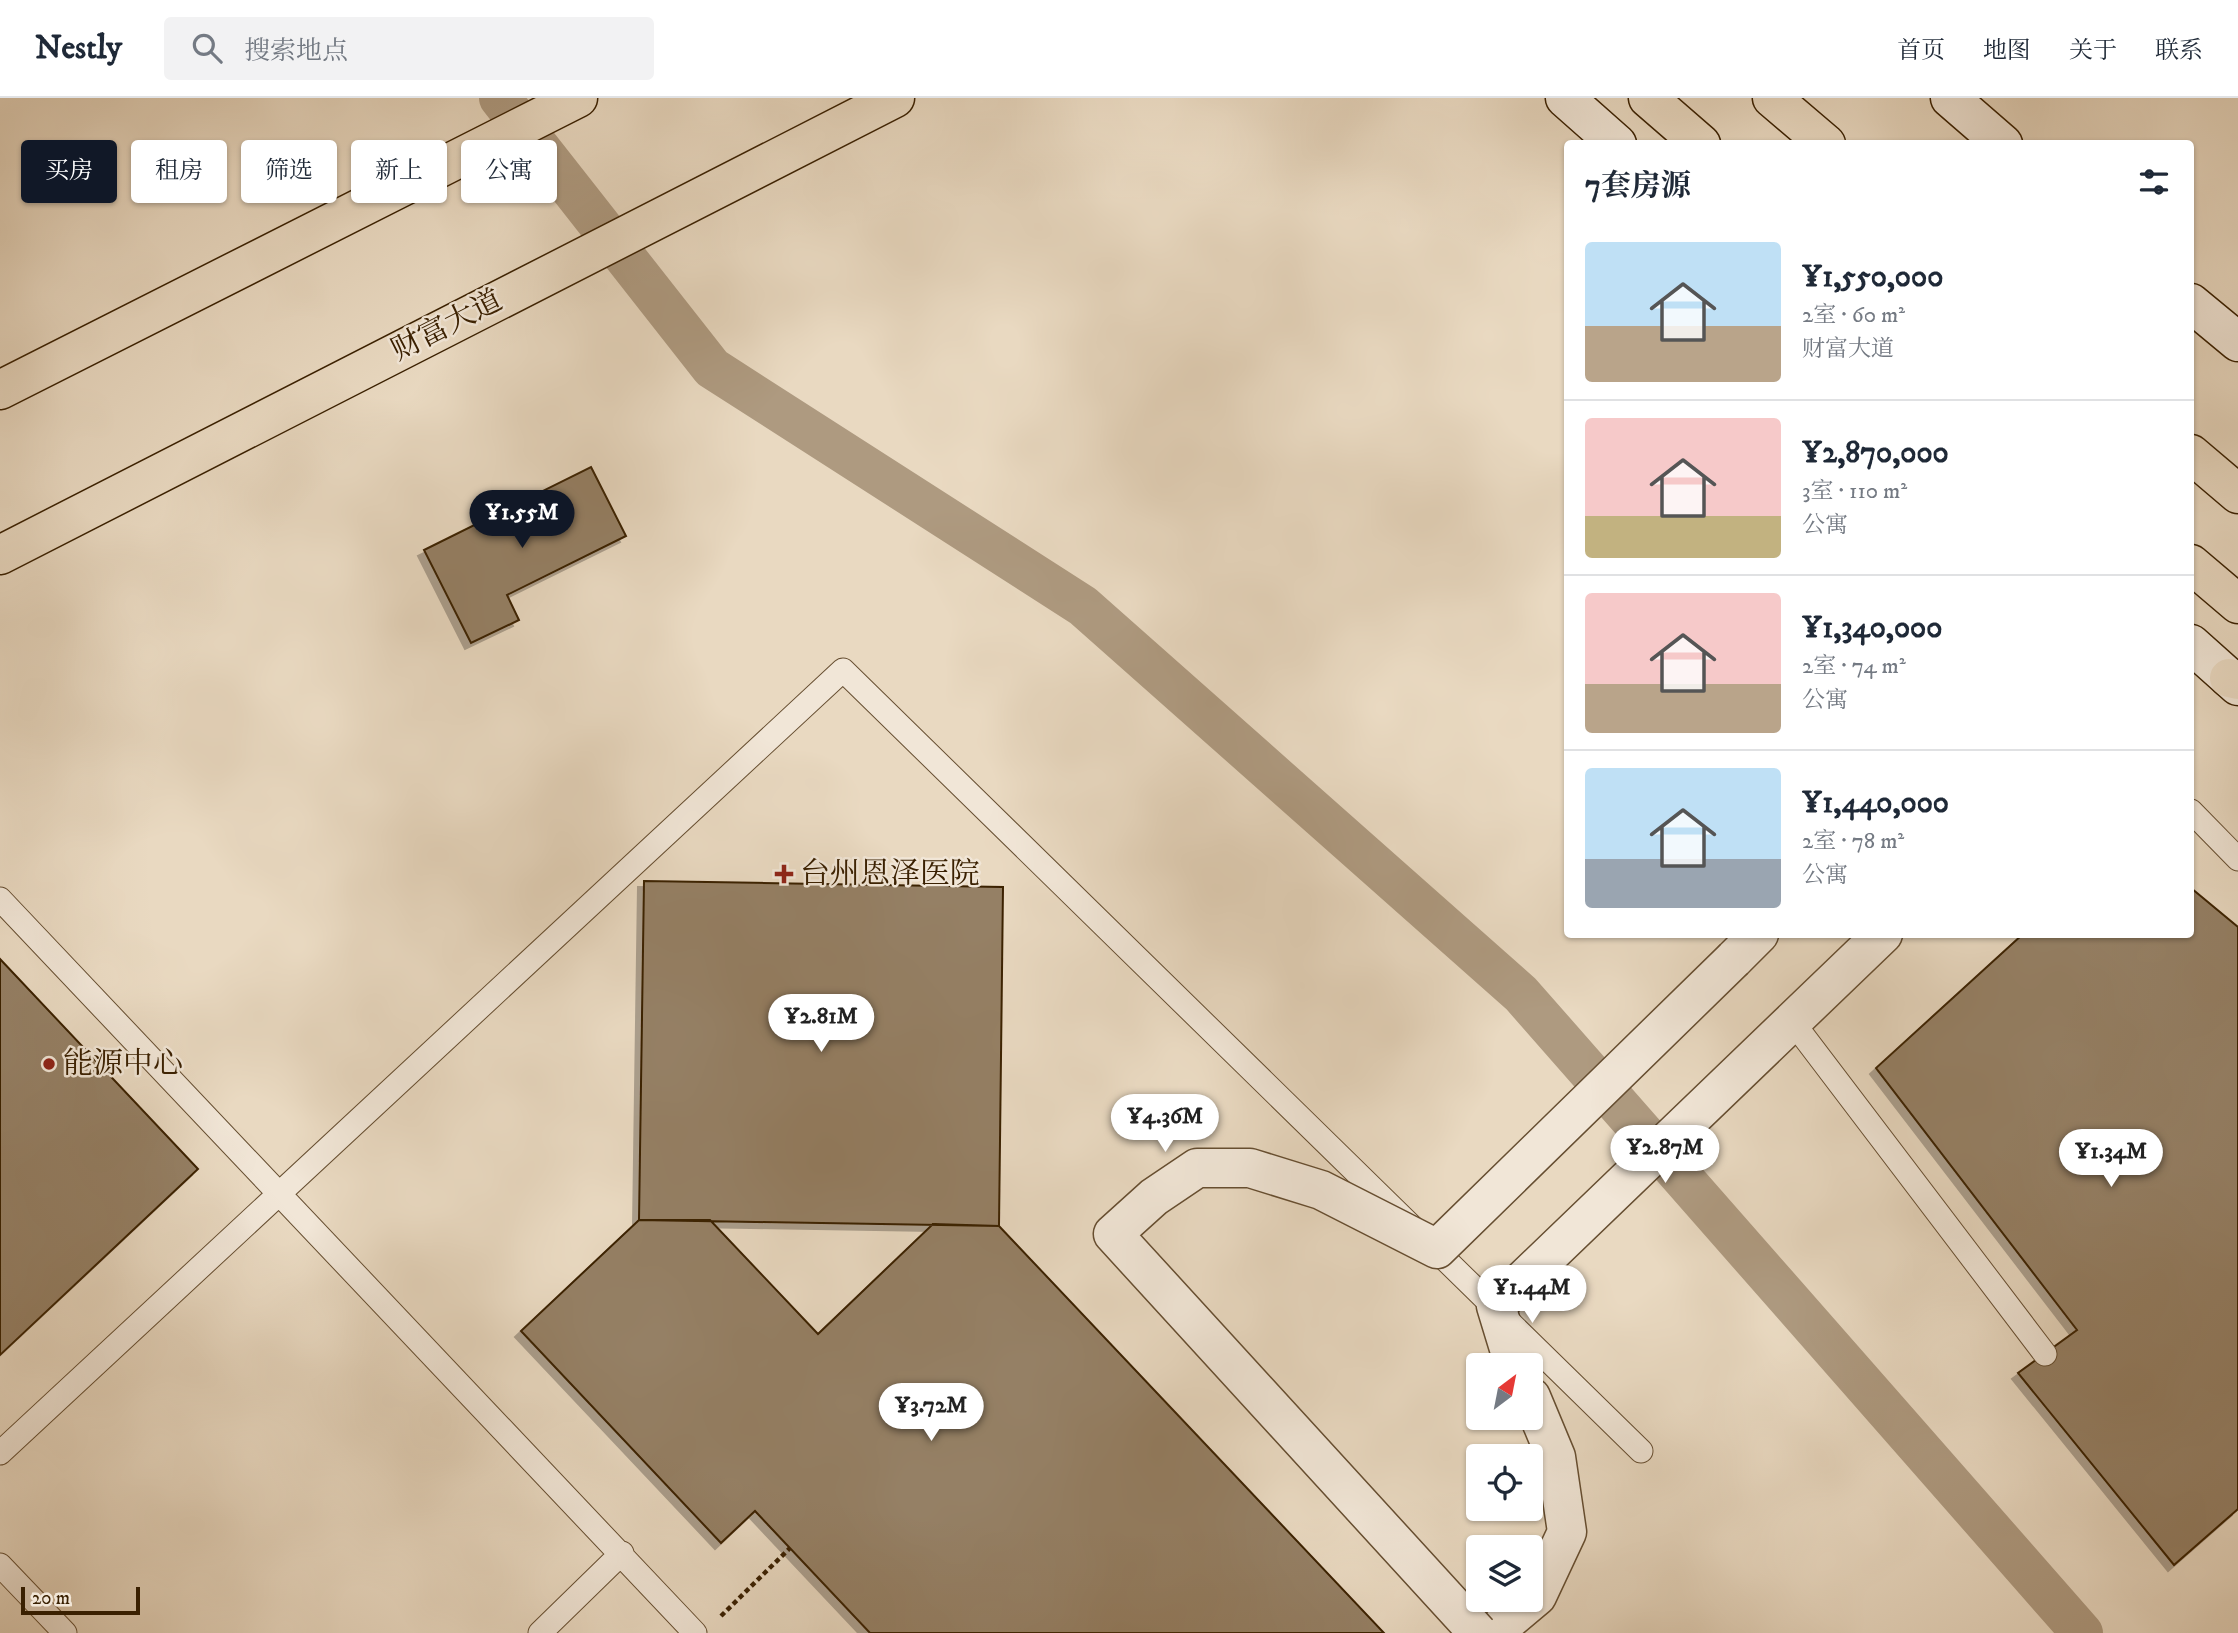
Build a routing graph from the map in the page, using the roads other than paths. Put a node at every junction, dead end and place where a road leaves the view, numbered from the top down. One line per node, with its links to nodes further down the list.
1 (578, 98): 13 (main road)
2 (895, 98): 16 (main road, 财富大道)
3 (1565, 98): 7 (street)
4 (1648, 98): 8 (main road)
5 (1772, 98): 9 (main road)
6 (1950, 98): 10 (street)
7 (1612, 140)
8 (1696, 140)
9 (1821, 140)
10 (1998, 140)
11 (2194, 305): 12 (street)
12 (2238, 342)
13 (0, 390)
14 (2194, 457): 15 (main road)
15 (2238, 494)
16 (0, 555)
17 (2194, 567): 18 (main road)
18 (2238, 604)
19 (2194, 647): 20 (street)
20 (2235, 681)
21 (2194, 814): 22 (lane)
22 (2238, 859)
23 (0, 899): 27 (lane)
24 (1879, 938): 26 (street)
25 (1746, 947): 28 (street, bridge)
26 (1792, 1021): 29 (street); 31 (lane)
27 (280, 1191): 28 (lane); 34 (lane); 35 (lane)
28 (1437, 1249): 29 (lane); 40 (street, bridge)
29 (1496, 1306): 30 (street); 33 (lane)
30 (1510, 1353)
31 (2045, 1354)
32 (1544, 1428): 41 (street)
33 (1642, 1451)
34 (0, 1454)
35 (622, 1553): 37 (lane); 39 (lane)
36 (0, 1564): 38 (lane)
37 (704, 1628)
38 (65, 1633)
39 (540, 1633)
40 (1478, 1633)
41 (1493, 1633)

